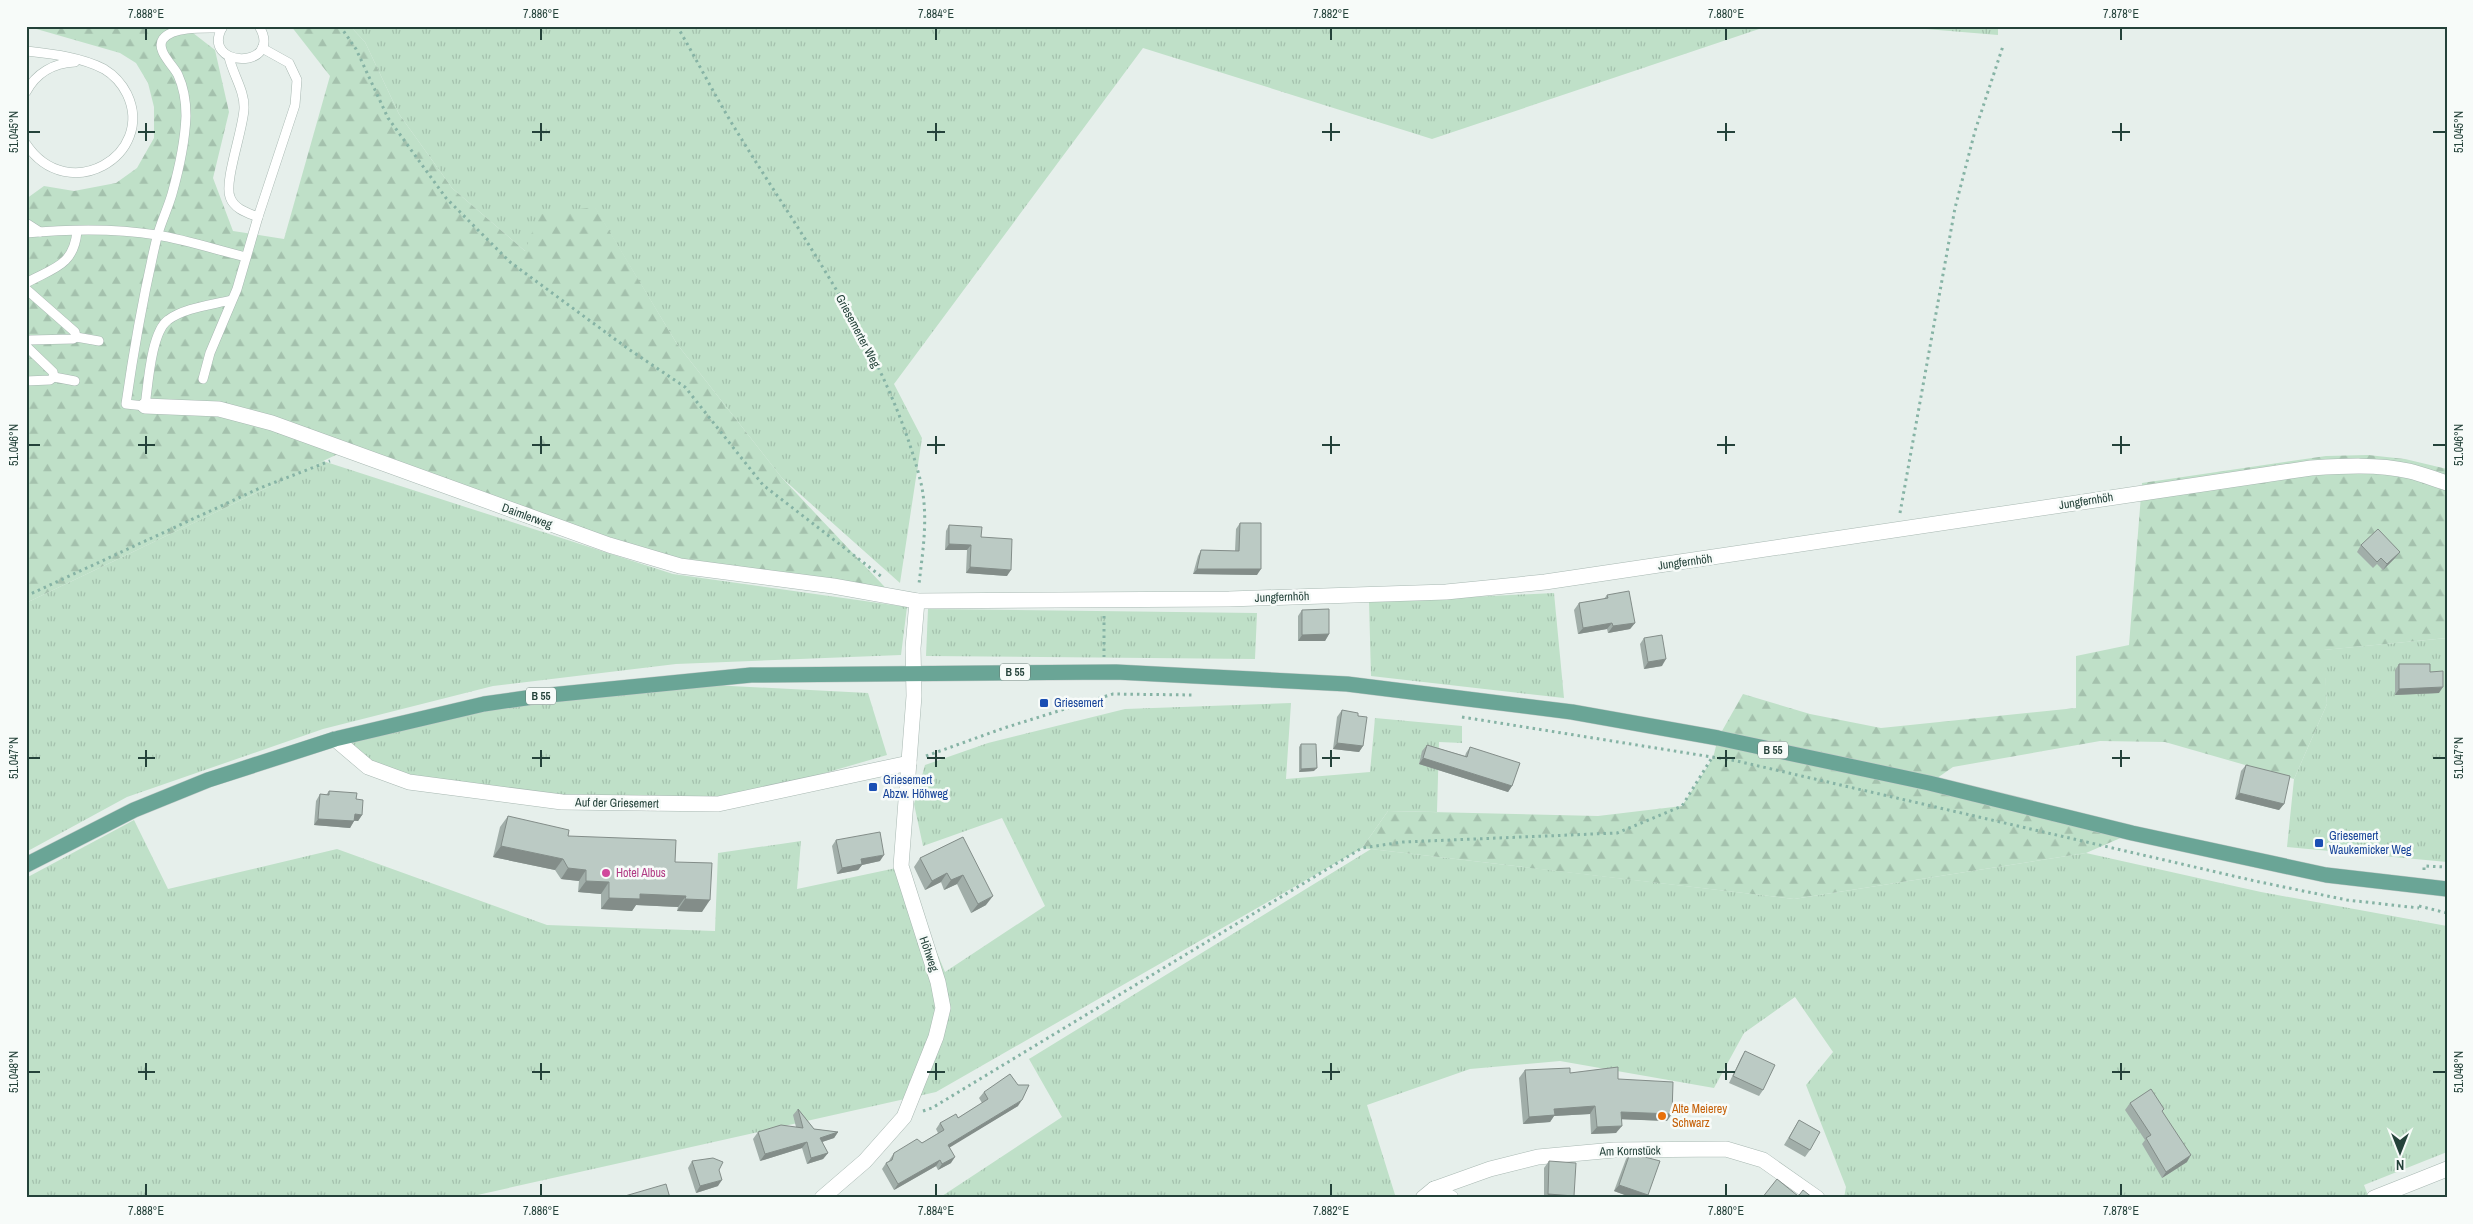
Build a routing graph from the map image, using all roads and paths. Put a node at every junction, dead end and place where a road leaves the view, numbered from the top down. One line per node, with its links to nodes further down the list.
1 (260, 26): 6 (lane)
2 (340, 26): 35 (path)
3 (678, 26): 37 (path, Griesemerter Weg)
4 (222, 27): 8 (lane); 19 (lane)
5 (2003, 46): 34 (path)
6 (262, 48): 8 (lane); 14 (lane)
7 (26, 51): 9 (lane)
8 (229, 57): 14 (lane)
9 (83, 62): 10 (lane); 13 (lane)
10 (26, 92)
11 (26, 144): 13 (lane)
12 (26, 155): 13 (lane)
13 (38, 158)
14 (258, 216): 20 (lane)
15 (26, 223): 17 (lane)
16 (77, 231): 17 (lane); 19 (lane); 21 (lane)
17 (40, 232): 18 (lane)
18 (26, 233)
19 (157, 235): 20 (lane); 31 (lane)
20 (246, 257): 23 (lane)
21 (26, 283)
22 (26, 289): 24 (lane)
23 (231, 300): 28 (lane); 31 (lane)
24 (76, 337): 25 (lane); 26 (lane)
25 (99, 341)
26 (26, 344): 27 (lane)
27 (54, 377): 29 (lane); 30 (lane)
28 (203, 379)
29 (26, 381)
30 (75, 381)
31 (145, 406): 32 (street, Daimlerweg)
32 (354, 452): 36 (path); 37 (street, Daimlerweg)
33 (2447, 483): 34 (street, Jungfernhöh)
34 (1897, 530): 38 (street, Jungfernhöh)
35 (886, 580)
36 (26, 596)
37 (917, 601): 38 (street, Jungfernhöh); 39 (street)
38 (1104, 601): 40 (path)
39 (914, 672): 40 (main road, B 55); 45 (main road, B 55); 47 (street, Höhweg)
40 (1103, 672): 42 (path); 44 (main road, B 55)
41 (1197, 695): 42 (path)
42 (1102, 698): 47 (path)
43 (1455, 716): 46 (path)
44 (1718, 738): 46 (path); 49 (main road, B 55)
45 (335, 739): 47 (street, Auf der Griesemert); 48 (main road, B 55)
46 (1713, 758): 50 (path); 51 (path)
47 (909, 763): 51 (street, Höhweg)
48 (26, 865)
49 (2447, 889)
50 (2419, 908)
51 (904, 1117): 54 (street, Höhweg)
52 (2447, 1169): 57 (street)
53 (1428, 1194): 55 (street); 56 (street, Am Kornstück)
54 (822, 1198)
55 (1451, 1198)
56 (1817, 1198)
57 (2374, 1198)

